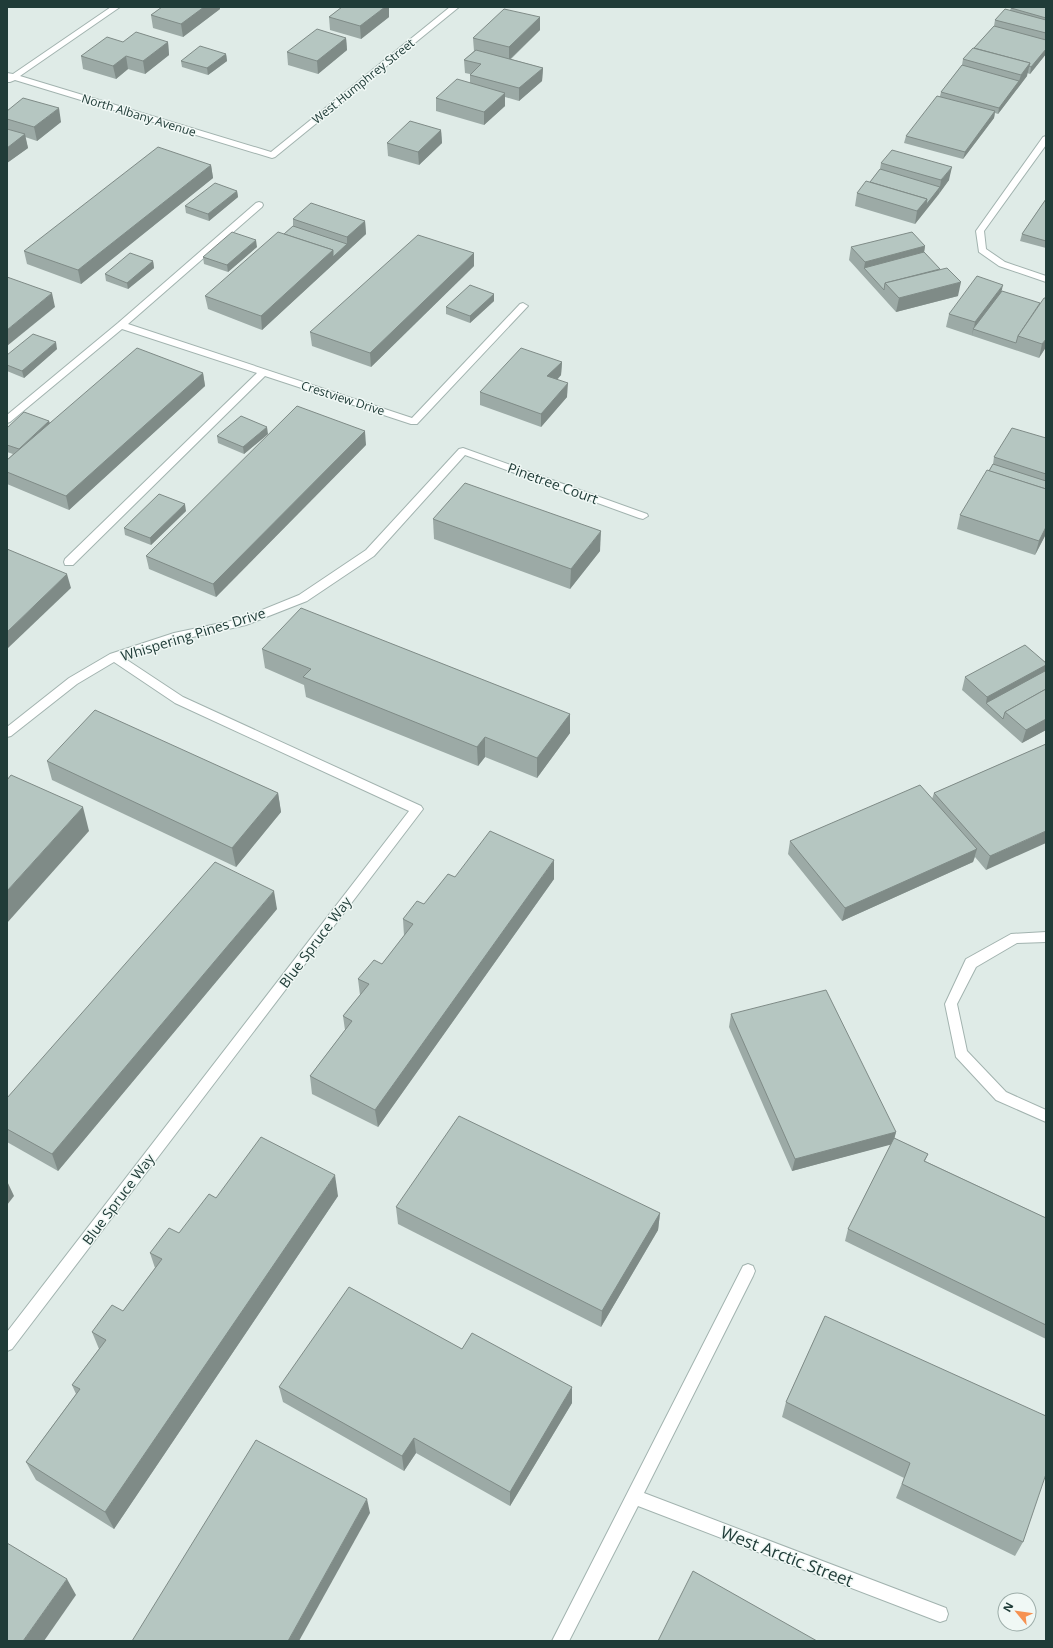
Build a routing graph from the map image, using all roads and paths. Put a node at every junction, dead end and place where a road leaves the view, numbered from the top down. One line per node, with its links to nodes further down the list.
1 (116, 7): 3 (street)
2 (455, 7): 5 (street, West Humphrey Street)
3 (9, 78): 5 (street, North Albany Avenue)
4 (1046, 139): 7 (street)
5 (272, 155)
6 (259, 205): 9 (street)
7 (1046, 279)
8 (523, 306): 10 (street, Crestview Drive)
9 (121, 325): 10 (street, Crestview Drive); 11 (street)
10 (264, 372): 14 (street)
11 (7, 420)
12 (463, 451): 13 (street, Pinetree Court); 15 (street, Whispering Pines Drive)
13 (643, 516)
14 (69, 562)
15 (114, 657): 16 (street, Whispering Pines Drive); 20 (street, Blue Spruce Way)
16 (7, 733)
17 (1046, 937): 18 (street)
18 (1046, 1116)
19 (748, 1271): 21 (street)
20 (7, 1344)
21 (634, 1497): 22 (street, West Arctic Street); 23 (street)
22 (940, 1614)
23 (560, 1641)

